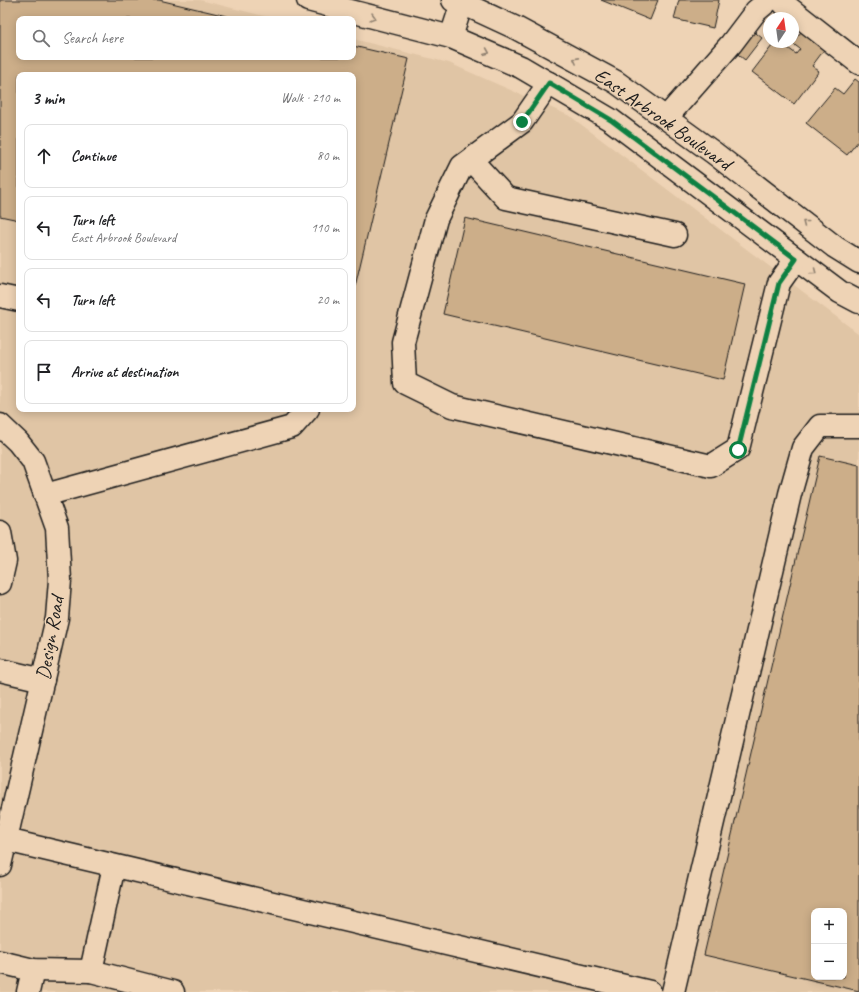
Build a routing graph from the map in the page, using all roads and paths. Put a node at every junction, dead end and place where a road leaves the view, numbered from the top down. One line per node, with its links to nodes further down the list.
1 (308, 0): 5 (street, East Arbrook Boulevard, one-way to 5)
2 (769, 0): 8 (street)
3 (781, 0): 6 (street)
4 (460, 1): 5 (street); 8 (street, East Arbrook Boulevard, one-way to 4)
5 (451, 37): 7 (street, East Arbrook Boulevard, one-way to 7)
6 (859, 63)
7 (549, 83): 9 (street); 11 (street, East Arbrook Boulevard)
8 (666, 118): 12 (street, East Arbrook Boulevard, one-way to 8)
9 (471, 160): 10 (street); 11 (street)
10 (675, 236)
11 (796, 259): 15 (street, East Arbrook Boulevard, one-way to 15)
12 (859, 262)
13 (0, 296): 14 (street)
14 (16, 299)
15 (859, 302)
16 (305, 412): 19 (street)
17 (0, 425): 19 (street, Design Road)
18 (859, 426): 33 (street)
19 (45, 495): 23 (street, Design Road)
20 (0, 532): 21 (street)
21 (0, 582)
22 (0, 670): 23 (street)
23 (43, 680): 24 (street, Design Road)
24 (6, 840): 25 (street, Design Road); 26 (street)
25 (0, 864)
26 (114, 866): 29 (street); 32 (street)
27 (0, 962): 28 (street)
28 (33, 970): 29 (street); 30 (street)
29 (91, 971): 31 (street)
30 (28, 992)
31 (173, 992)
32 (650, 992)
33 (673, 992)

